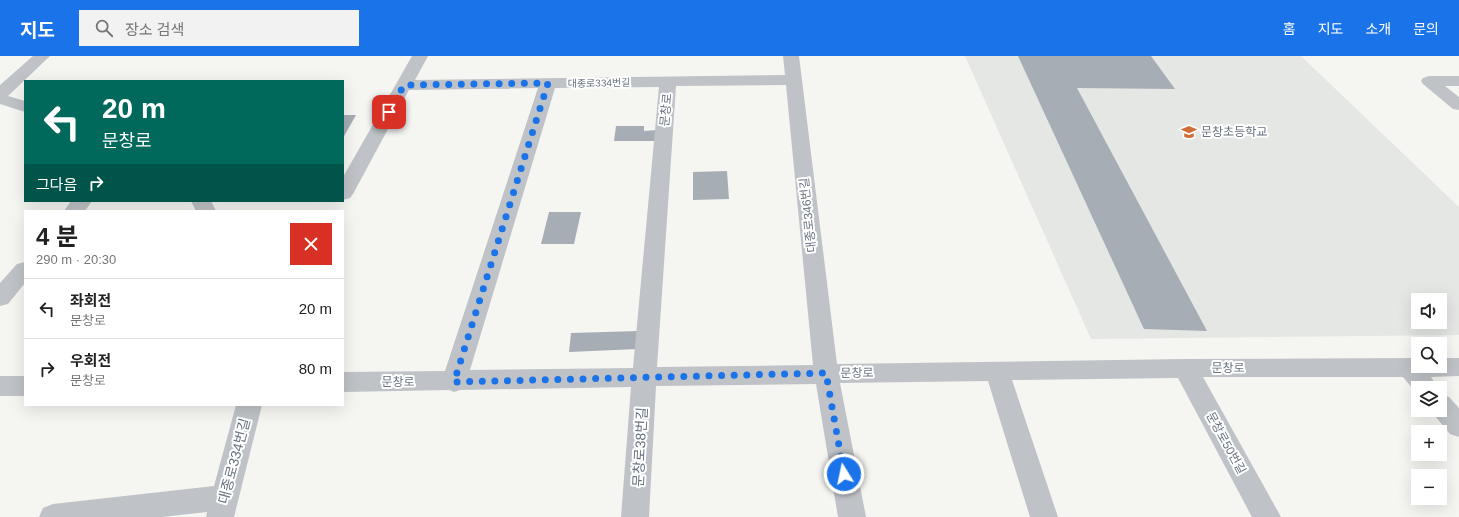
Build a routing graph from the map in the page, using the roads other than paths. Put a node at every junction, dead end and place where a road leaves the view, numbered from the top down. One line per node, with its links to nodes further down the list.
1 (42, 56): 9 (street)
2 (420, 56): 8 (street)
3 (791, 56): 4 (street, 대종로346번길)
4 (793, 80): 6 (street, 대종로334번길); 22 (street, 대종로346번길)
5 (1459, 81): 11 (street)
6 (668, 82): 7 (street, 대종로334번길); 23 (street, 문창로)
7 (548, 83): 8 (street, 대종로334번길); 26 (street)
8 (404, 85): 13 (street)
9 (0, 94)
10 (0, 99): 12 (street)
11 (1459, 105)
12 (24, 107)
13 (344, 192)
14 (81, 202): 15 (street)
15 (75, 210)
16 (24, 269): 17 (street)
17 (0, 298)
18 (1185, 368): 19 (street, 문창로); 21 (street, 문창로); 38 (street, 문창로50번길)
19 (1410, 368): 20 (street, 문창로); 24 (street)
20 (1459, 368)
21 (997, 371): 22 (street, 문창로); 37 (street)
22 (826, 373): 23 (street, 문창로); 36 (street, 대종로346번길)
23 (644, 377): 26 (street, 문창로); 35 (street, 문창로38번길)
24 (1420, 381)
25 (344, 382): 26 (street, 문창로)
26 (454, 382)
27 (0, 386): 28 (street)
28 (24, 386)
29 (249, 406): 32 (street, 대종로334번길)
30 (1447, 412): 31 (street)
31 (1459, 426)
32 (222, 507): 33 (street)
33 (169, 510): 34 (street)
34 (53, 517)
35 (635, 517)
36 (852, 517)
37 (1044, 517)
38 (1267, 517)

